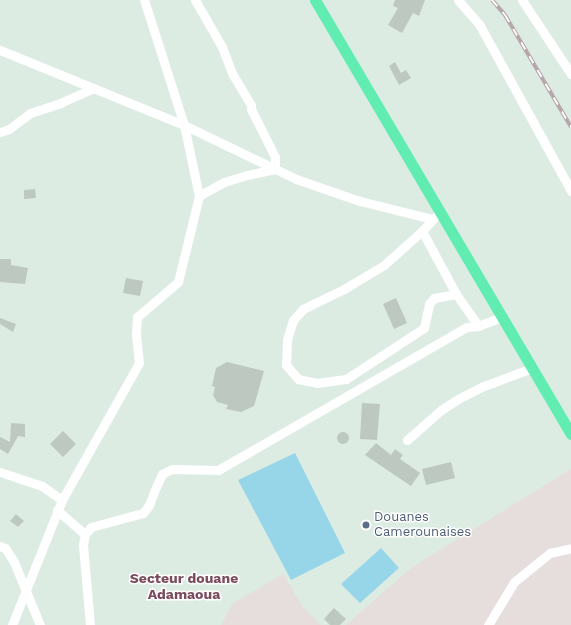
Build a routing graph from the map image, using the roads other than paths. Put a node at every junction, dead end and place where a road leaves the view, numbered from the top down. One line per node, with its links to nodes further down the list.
1 (144, 0): 9 (street)
2 (195, 0): 11 (street)
3 (315, 0): 14 (main road)
4 (458, 0): 12 (street)
5 (522, 0): 7 (street)
6 (0, 50): 8 (street)
7 (571, 74)
8 (93, 88): 9 (street); 10 (street)
9 (184, 125): 11 (street); 13 (street)
10 (0, 132)
11 (275, 169): 13 (street); 14 (street)
12 (571, 191)
13 (199, 196): 23 (street)
14 (436, 215): 15 (street); 17 (main road)
15 (422, 231): 16 (street); 16 (street)
16 (456, 294): 18 (street)
17 (502, 317): 18 (street); 19 (main road)
18 (478, 326): 25 (street)
19 (532, 368): 20 (main road); 21 (street)
20 (571, 434)
21 (407, 440)
22 (0, 472): 23 (street)
23 (62, 500): 24 (street)
24 (57, 510): 25 (street); 28 (street)
25 (85, 534): 31 (street)
26 (0, 546): 28 (street)
27 (571, 548): 32 (street)
28 (26, 590): 29 (street); 30 (street)
29 (12, 625)
30 (40, 625)
31 (90, 625)
32 (488, 625)

